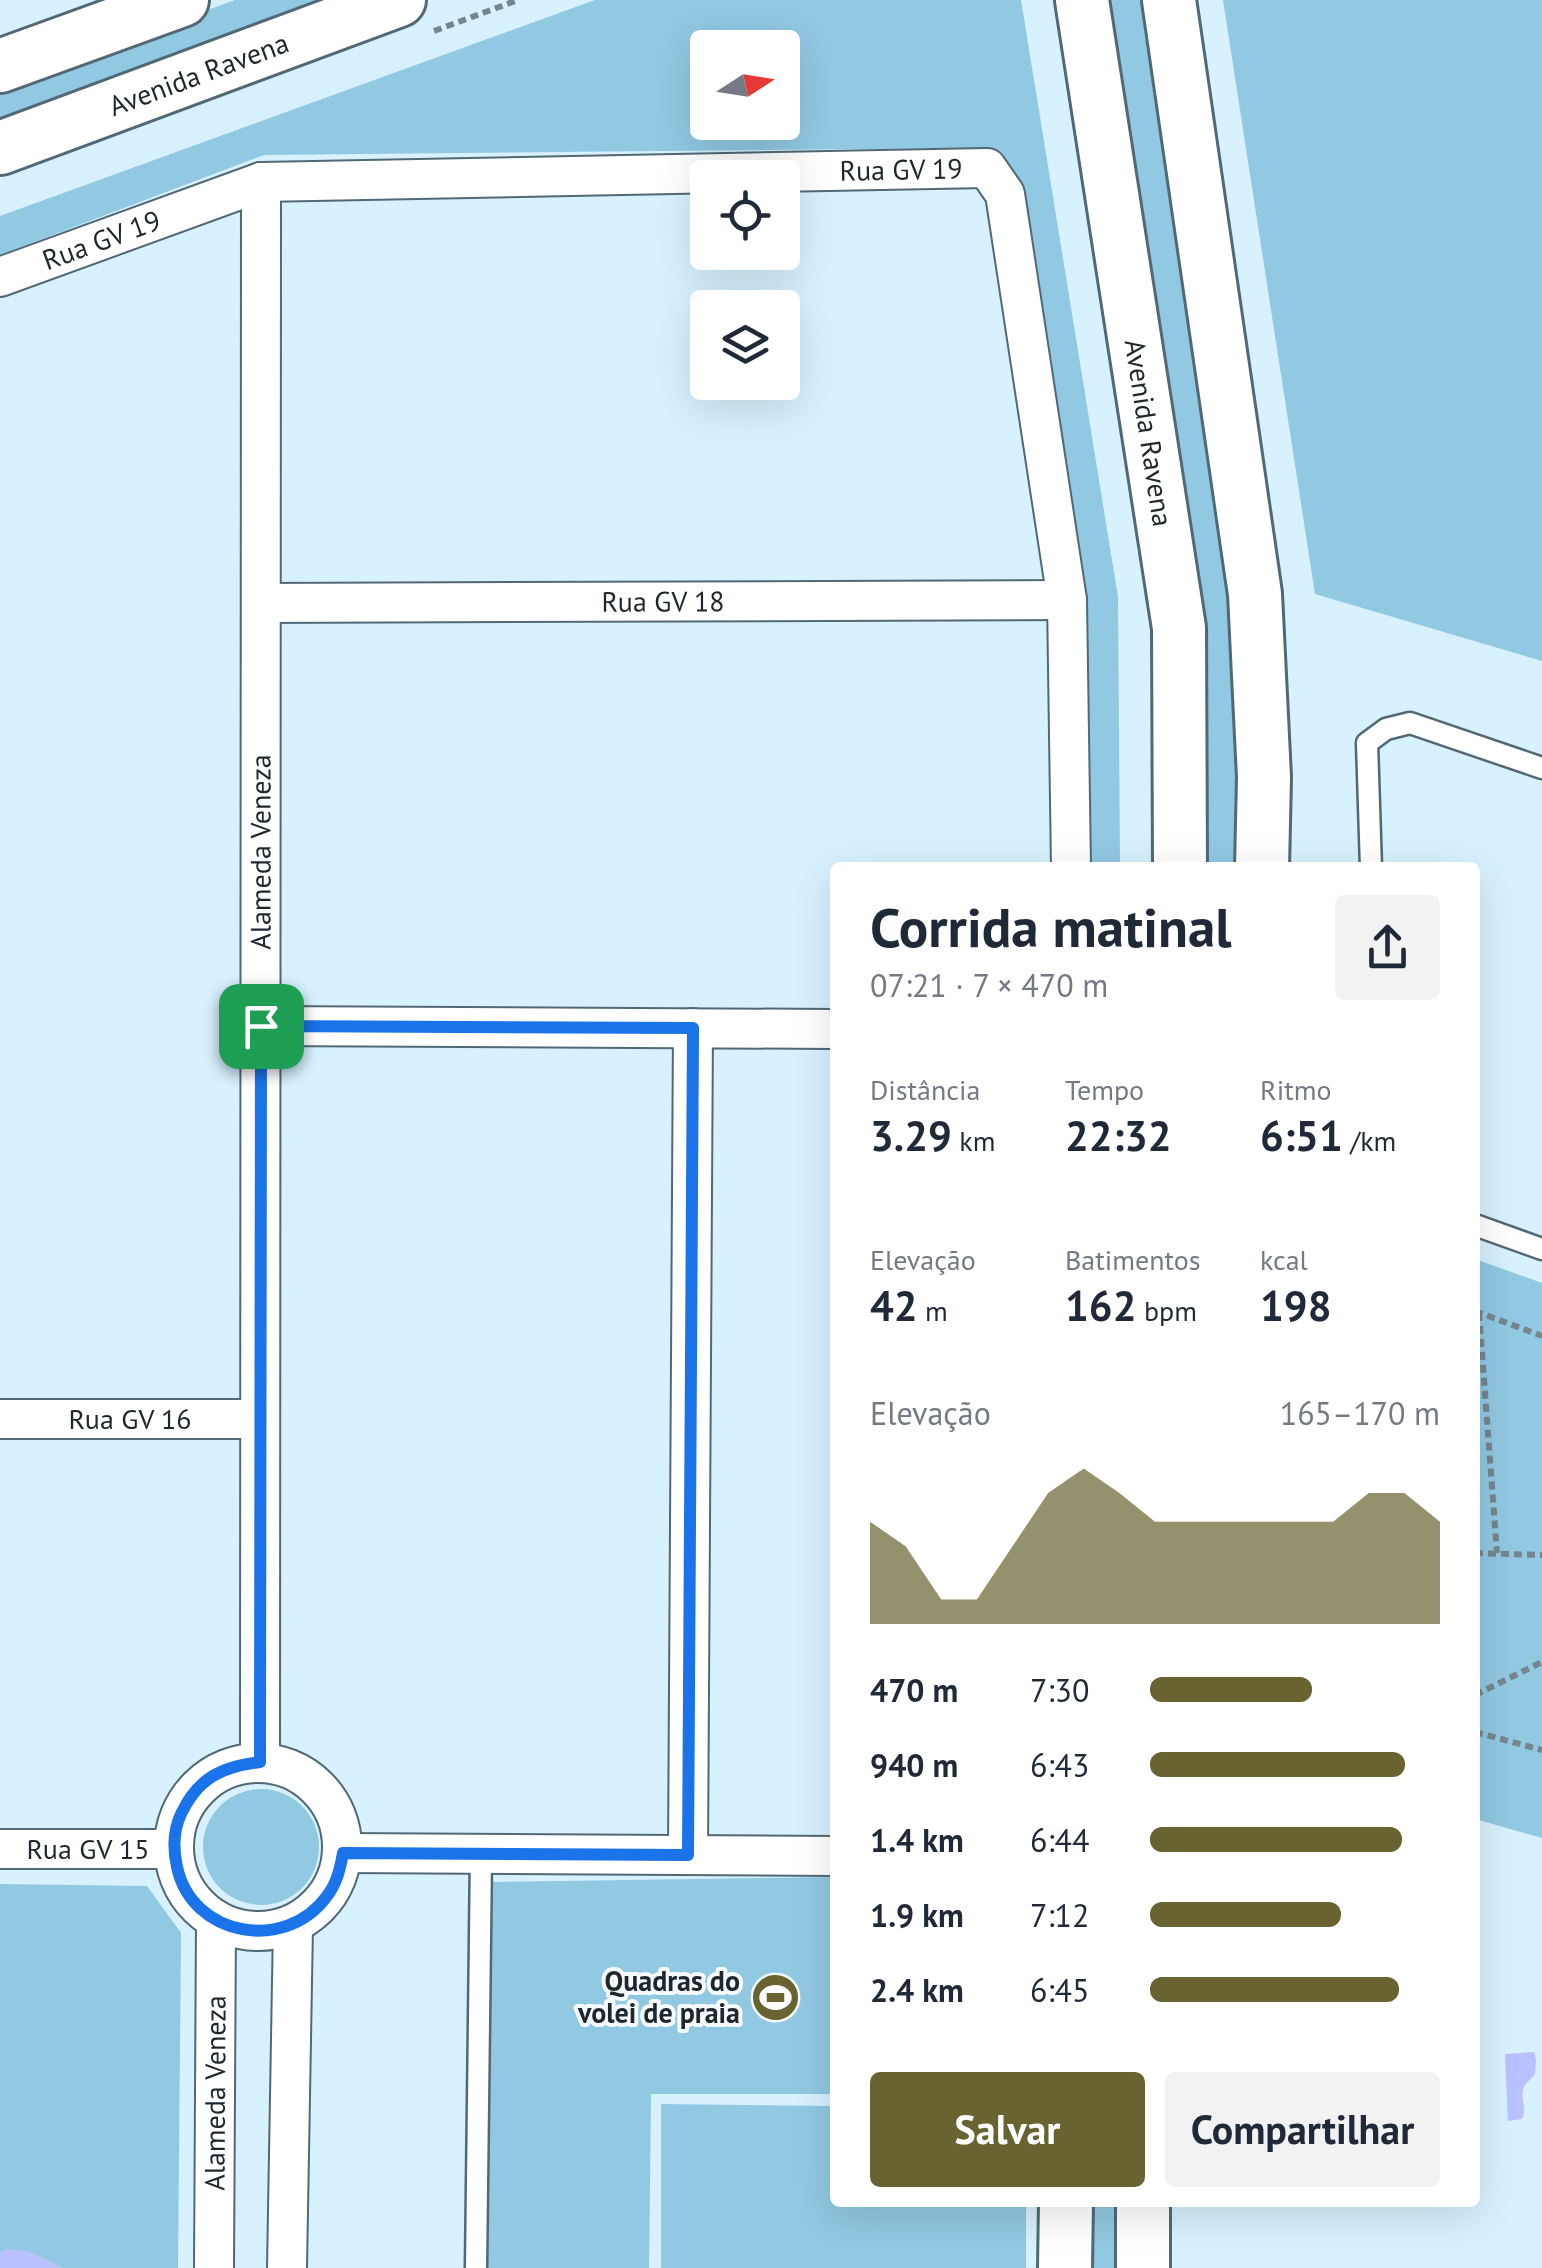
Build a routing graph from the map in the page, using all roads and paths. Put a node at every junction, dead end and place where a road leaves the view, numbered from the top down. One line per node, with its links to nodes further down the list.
1 (182, 0): 5 (main road)
2 (398, 0): 6 (main road, Avenida Ravena)
3 (1082, 0): 13 (main road, Avenida Ravena)
4 (1168, 0): 14 (main road)
5 (0, 66)
6 (0, 148)
7 (261, 182): 8 (street, Rua GV 19); 9 (street, Rua GV 19); 10 (street, Alameda Veneza)
8 (0, 277)
9 (1068, 600): 10 (street, Rua GV 18); 12 (street, Rua GV 19)
10 (261, 603): 16 (street, Alameda Veneza)
11 (1542, 768): 15 (lane)
12 (1071, 862)
13 (1180, 862)
14 (1262, 862)
15 (1370, 862)
16 (261, 1026): 17 (street); 25 (street, Alameda Veneza)
17 (693, 1028): 18 (street); 38 (street)
18 (830, 1029)
19 (1480, 1227): 20 (lane)
20 (1542, 1249)
21 (1480, 1313): 22 (path)
22 (1542, 1336)
23 (1480, 1348): 27 (path)
24 (0, 1419): 25 (street, Rua GV 16)
25 (260, 1419): 33 (street, Alameda Veneza)
26 (1480, 1553): 27 (path)
27 (1497, 1554): 28 (path)
28 (1542, 1554)
29 (1542, 1662): 30 (path)
30 (1480, 1692)
31 (1480, 1733): 32 (path)
32 (1542, 1750)
33 (260, 1762): 35 (street); 36 (street)
34 (0, 1849): 35 (street, Rua GV 15)
35 (174, 1850): 40 (street)
36 (343, 1853): 37 (street); 41 (street)
37 (480, 1854): 38 (street); 46 (lane)
38 (688, 1855): 39 (street)
39 (830, 1856)
40 (216, 1920): 41 (street); 44 (street, Alameda Veneza)
41 (292, 1925): 45 (street)
42 (1066, 2207): 47 (main road)
43 (1143, 2207): 48 (main road)
44 (214, 2268)
45 (288, 2268)
46 (476, 2268)
47 (1065, 2268)
48 (1143, 2268)

